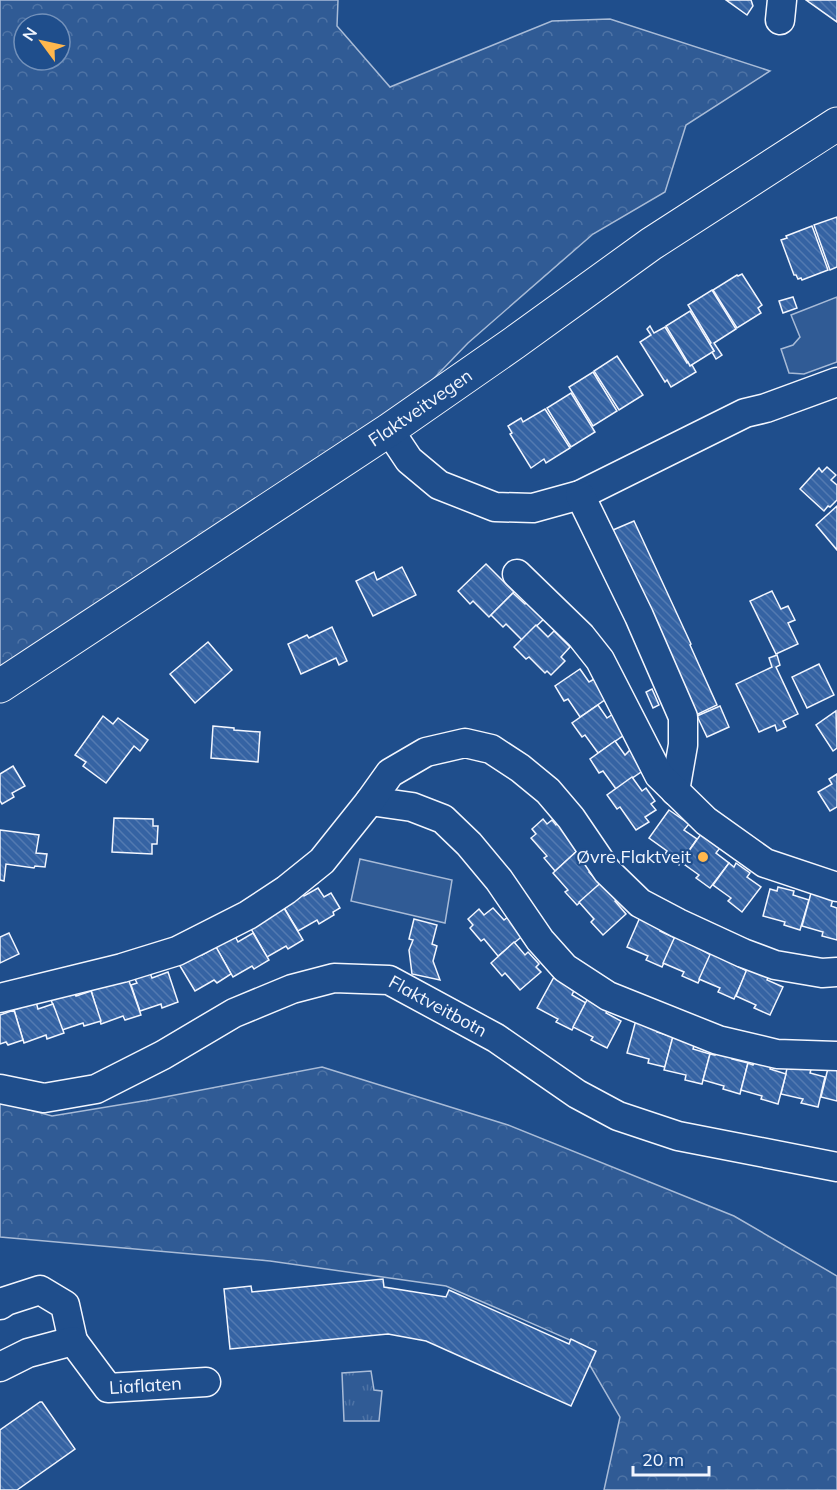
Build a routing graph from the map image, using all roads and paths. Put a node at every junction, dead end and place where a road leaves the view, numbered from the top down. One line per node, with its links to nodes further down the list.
1 (837, 124): 3 (main road, Flaktveitvegen)
2 (837, 382): 4 (street)
3 (389, 430): 4 (street); 6 (main road, Flaktveitvegen)
4 (580, 495): 7 (street)
5 (517, 574): 7 (street)
6 (0, 686)
7 (675, 791): 9 (street)
8 (370, 801): 10 (street); 11 (street); 12 (street)
9 (837, 887)
10 (837, 972)
11 (0, 998)
12 (837, 1056)
13 (0, 1089): 14 (street, Flaktveitbotn)
14 (837, 1167)
15 (0, 1305): 16 (street, Liaflaten)
16 (73, 1341): 17 (street); 18 (street, Liaflaten)
17 (0, 1367)
18 (206, 1382)

